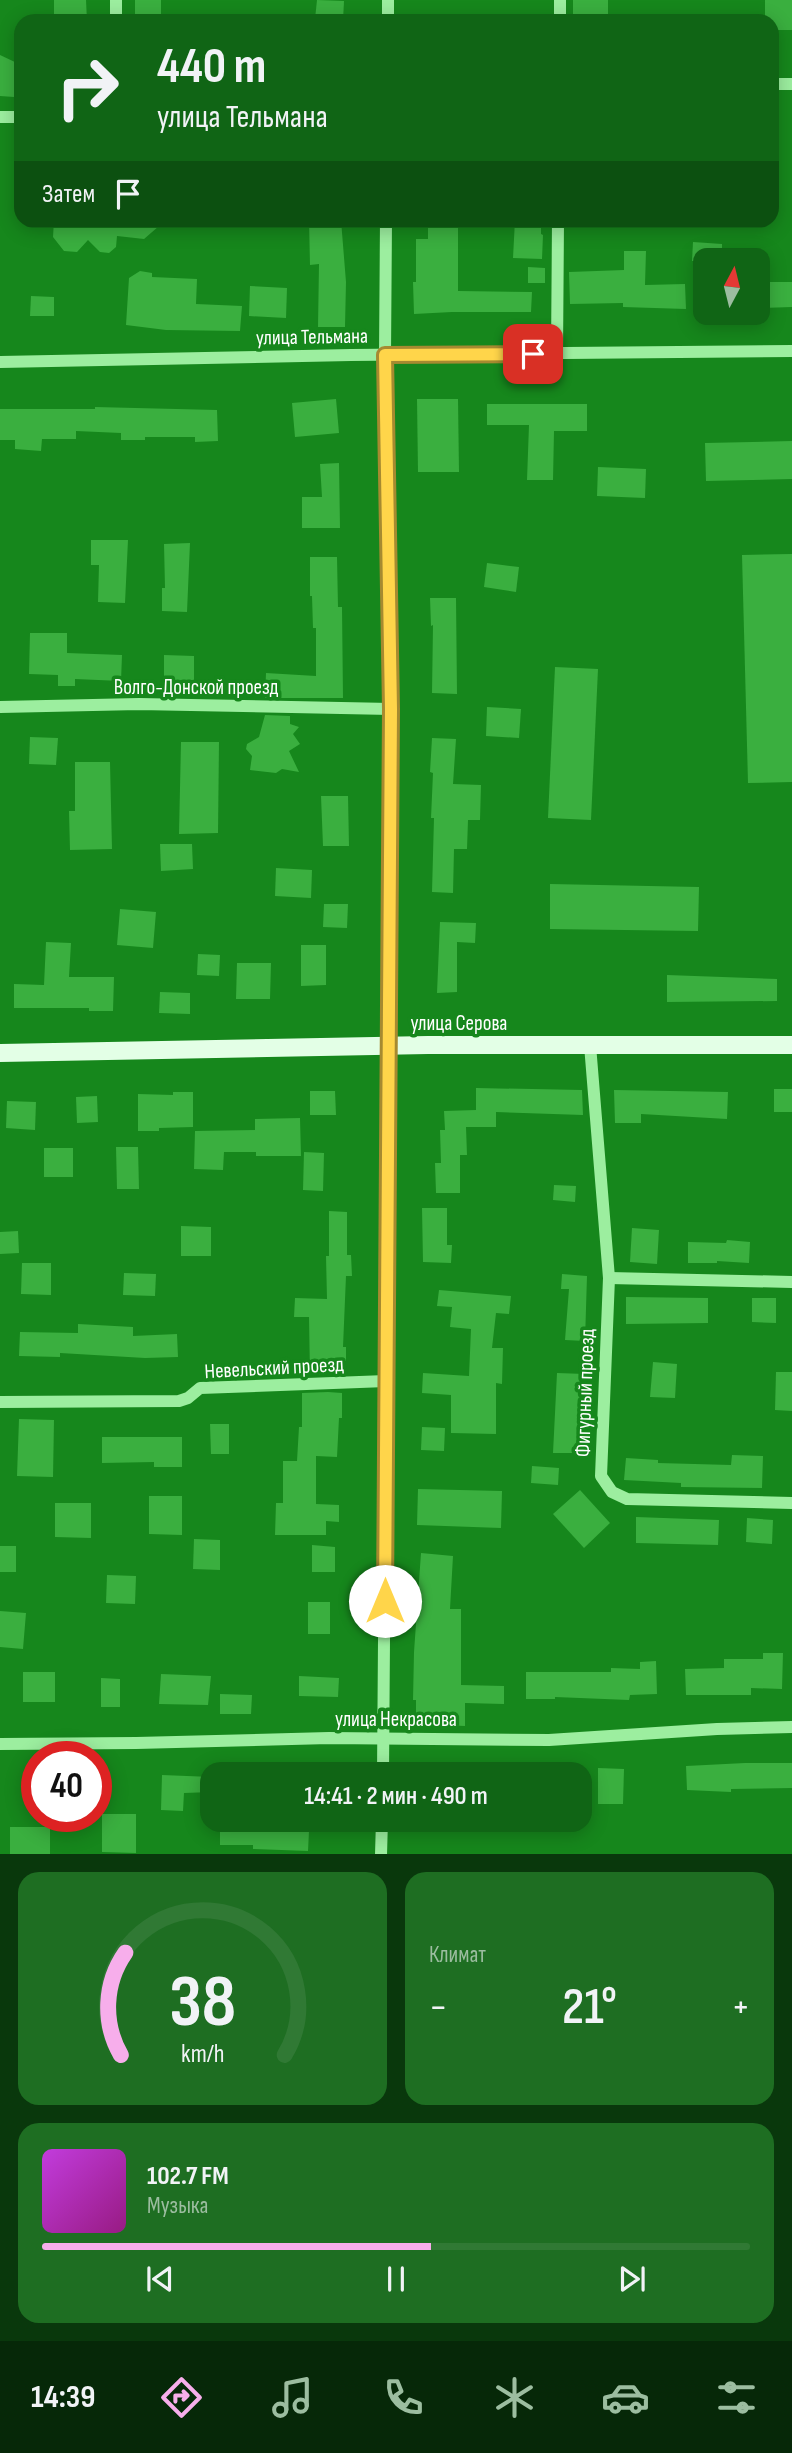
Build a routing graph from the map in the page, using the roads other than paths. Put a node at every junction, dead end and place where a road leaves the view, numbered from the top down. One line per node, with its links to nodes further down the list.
1 (386, 228): 5 (street)
2 (558, 228): 4 (street)
3 (792, 351): 4 (street, улица Тельмана)
4 (557, 354): 5 (street, улица Тельмана)
5 (385, 355): 6 (street, улица Тельмана); 8 (street)
6 (0, 362)
7 (0, 707): 8 (street, Волго-Донской проезд)
8 (391, 709): 11 (street)
9 (590, 1045): 10 (main road, улица Серова); 11 (main road, улица Серова); 13 (street, Фигурный проезд)
10 (792, 1045)
11 (387, 1046): 12 (main road, улица Серова); 15 (street)
12 (0, 1053)
13 (609, 1278): 14 (street); 17 (street, Фигурный проезд)
14 (792, 1282)
15 (386, 1381): 16 (street, Невельский проезд); 19 (street)
16 (0, 1402)
17 (792, 1503)
18 (792, 1727): 19 (street, улица Некрасова)
19 (384, 1738): 20 (street, улица Некрасова); 21 (street)
20 (0, 1744)
21 (383, 1762)
22 (382, 1832): 23 (street)
23 (381, 1854)

